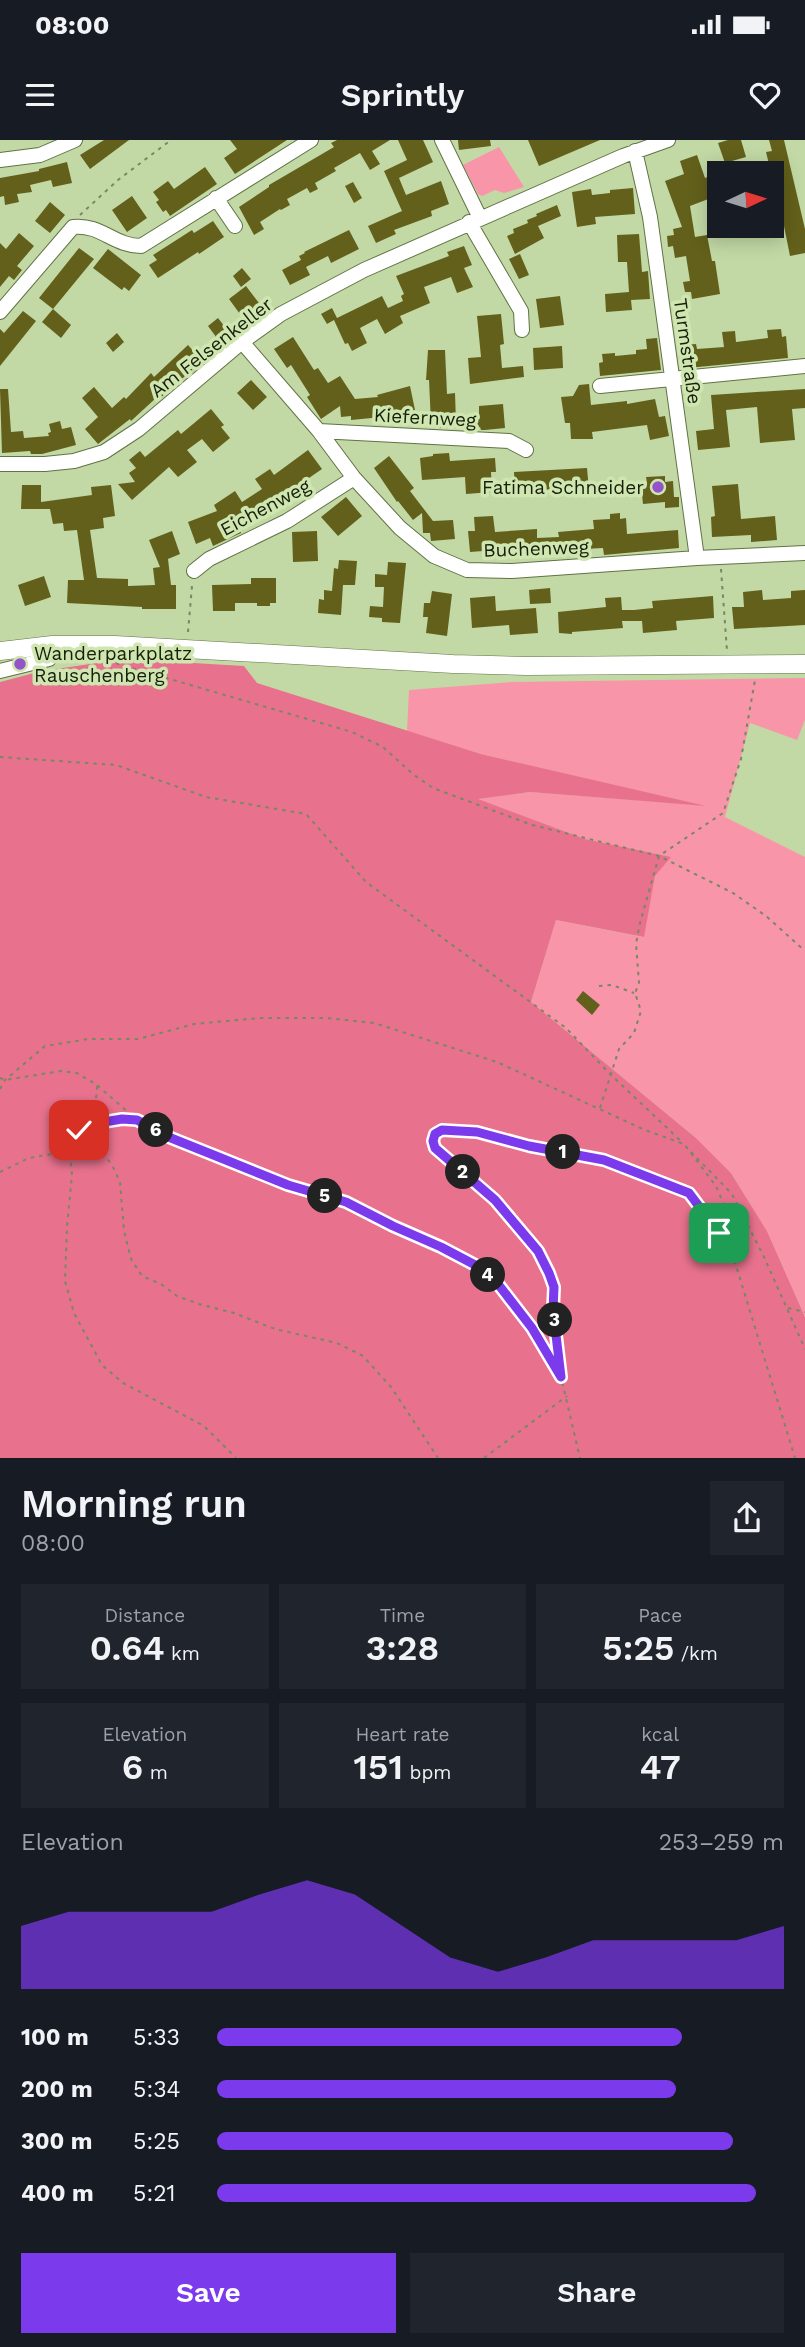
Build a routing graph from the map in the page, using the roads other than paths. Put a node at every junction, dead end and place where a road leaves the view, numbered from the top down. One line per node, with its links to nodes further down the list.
1 (75, 140): 6 (street)
2 (311, 140): 7 (street)
3 (442, 140): 8 (street)
4 (668, 140): 5 (street, Am Felsenkeller)
5 (635, 151): 8 (street, Am Felsenkeller); 14 (street, Turmstraße)
6 (0, 160)
7 (216, 198): 9 (street); 10 (street)
8 (475, 220): 11 (street); 12 (street, Am Felsenkeller)
9 (235, 226)
10 (0, 312)
11 (522, 330)
12 (242, 342): 16 (street, Buchenweg); 18 (street, Am Felsenkeller)
13 (805, 366): 14 (street)
14 (673, 378): 15 (street); 21 (street, Turmstraße)
15 (600, 386)
16 (319, 432): 17 (street, Kiefernweg); 19 (street, Buchenweg)
17 (526, 450)
18 (0, 464)
19 (354, 478): 21 (street, Buchenweg); 22 (street, Eichenweg)
20 (805, 553): 21 (street, Buchenweg)
21 (697, 558)
22 (194, 571)
23 (0, 651): 25 (main road)
24 (49, 659): 26 (street)
25 (805, 664)
26 (0, 671)

